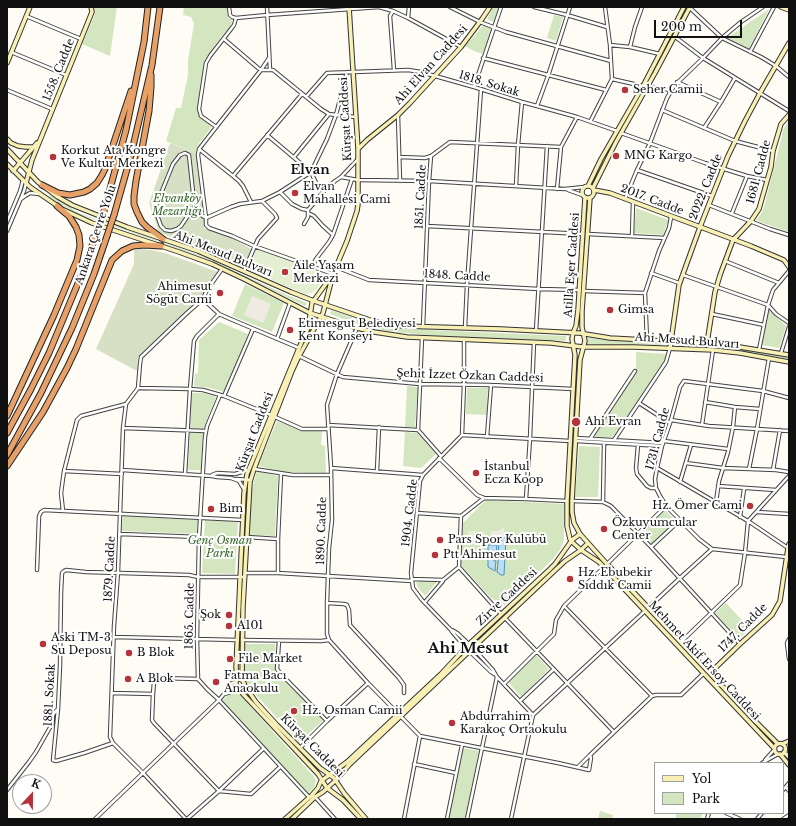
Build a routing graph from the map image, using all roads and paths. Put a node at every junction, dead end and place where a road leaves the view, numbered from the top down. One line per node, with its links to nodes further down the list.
1 (30, 7): 30 (street)
2 (91, 7): 38 (street, 1558. Cadde)
3 (148, 7): 61 (highway, Ankara Çevre Yolu)
4 (160, 7): 53 (highway, Ankara Çevre Yolu)
5 (229, 7): 31 (street)
6 (267, 7): 28 (street)
7 (306, 7): 27 (street)
8 (409, 7): 32 (street)
9 (450, 7): 23 (street)
10 (490, 7): 33 (street, Ahi Elvan Caddesi)
11 (501, 7): 35 (street)
12 (534, 7): 24 (street)
13 (570, 7): 29 (street)
14 (605, 7): 34 (street)
15 (642, 7): 44 (street)
16 (684, 7): 47 (street)
17 (689, 7): 36 (street); 37 (street)
18 (764, 7): 37 (street)
19 (774, 7): 46 (street)
20 (781, 7): 25 (street)
21 (349, 8): 22 (street); 27 (street); 59 (street, Kürşat Caddesi)
22 (382, 8): 26 (street)
23 (456, 8): 33 (street)
24 (538, 8): 29 (street)
25 (789, 10)
26 (393, 11): 32 (street); 57 (street)
27 (306, 12): 28 (street)
28 (267, 15): 31 (street); 48 (street)
29 (567, 15): 34 (street); 42 (street)
30 (26, 16): 38 (street); 45 (street)
31 (236, 18): 39 (street)
32 (408, 18): 43 (street)
33 (480, 22): 35 (street); 43 (street, Ahi Elvan Caddesi)
34 (607, 27): 41 (street)
35 (494, 28): 42 (street); 49 (street)
36 (674, 36): 50 (street); 69 (street)
37 (722, 38): 46 (street); 50 (street)
38 (81, 39): 60 (street, 1558. Cadde)
39 (224, 39): 55 (street); 90 (street)
40 (789, 43): 54 (street, 2022. Cadde)
41 (610, 45): 44 (street); 51 (street)
42 (557, 46): 51 (street); 63 (street)
43 (461, 47): 62 (street, Ahi Elvan Caddesi)
44 (630, 47): 47 (street)
45 (11, 52): 52 (street); 60 (street)
46 (750, 52): 54 (street)
47 (660, 54): 69 (street)
48 (269, 58): 55 (street); 56 (street)
49 (484, 58): 63 (street); 68 (street)
50 (703, 58): 65 (street); 67 (street)
51 (611, 61): 66 (street)
52 (7, 63)
53 (152, 65): 168 (highway); 275 (highway, Ankara Çevre Yolu, bridge)
54 (776, 66): 64 (street); 74 (street, 2022. Cadde)
55 (262, 70): 56 (street); 90 (street)
56 (270, 70): 75 (street)
57 (394, 70): 59 (street, 1818. Sokak); 62 (street, 1818. Sokak)
58 (347, 72): 59 (street, 1818. Sokak); 76 (street, 1818. Sokak); 84 (street)
59 (353, 72): 87 (street, Kürşat Caddesi)
60 (67, 75): 80 (street, 1558. Cadde)
61 (136, 76): 128 (highway); 262 (highway, Ankara Çevre Yolu, bridge)
62 (435, 76): 68 (street, 1818. Sokak); 85 (street, Ahi Elvan Caddesi)
63 (548, 76): 72 (street); 79 (street)
64 (789, 77)
65 (735, 78): 74 (street); 78 (street)
66 (612, 79): 69 (street); 72 (street)
67 (677, 82): 73 (street); 78 (street)
68 (474, 86): 70 (street, 1818. Sokak)
69 (645, 87): 73 (street); 92 (street)
70 (481, 89): 77 (street, 1818. Sokak); 97 (street)
71 (7, 90): 80 (street)
72 (606, 90): 89 (street)
73 (671, 90): 81 (street)
74 (760, 93): 82 (street); 96 (street, 2022. Cadde)
75 (302, 94): 76 (street); 93 (street)
76 (306, 97): 83 (street)
77 (522, 102): 79 (street, 1818. Sokak); 99 (street)
78 (721, 102): 91 (street)
79 (538, 106): 88 (street, 1818. Sokak)
80 (52, 109): 95 (street, 1558. Cadde)
81 (662, 110): 91 (street); 98 (street)
82 (789, 111)
83 (329, 114): 84 (street); 108 (street)
84 (336, 115): 87 (street); 116 (street)
85 (398, 115): 105 (street, Ahi Elvan Caddesi); 109 (street)
86 (789, 115): 106 (street, 1681. Cadde)
87 (356, 117): 105 (street, Kürşat Caddesi)
88 (577, 117): 89 (street, 1818. Sokak); 101 (street)
89 (590, 122): 92 (street, 1818. Sokak)
90 (216, 126): 104 (street)
91 (704, 128): 96 (street)
92 (619, 132): 98 (street, 1818. Sokak); 130 (street); 134 (street)
93 (267, 135): 108 (street); 118 (street)
94 (7, 139): 102 (street)
95 (40, 139): 102 (street); 117 (street, 1558. Cadde)
96 (735, 141): 106 (street); 113 (street, 2022. Cadde)
97 (477, 142): 99 (street, 1851. Cadde); 107 (street, 1851. Cadde); 127 (street)
98 (650, 143): 113 (street, 1818. Sokak); 114 (street)
99 (518, 145): 100 (street, 1851. Cadde); 129 (street)
100 (547, 146): 101 (street, 1851. Cadde); 131 (street)
101 (561, 146): 132 (street)
102 (33, 147): 111 (street)
103 (7, 149): 111 (street, Ahi Mesud Bulvarı)
104 (199, 149): 118 (street); 153 (street)
105 (358, 149): 110 (street, Kürşat Caddesi)
106 (773, 151): 123 (street, 1681. Cadde)
107 (431, 156): 109 (street); 125 (street, 1851. Cadde)
108 (294, 157): 116 (street)
109 (400, 157): 124 (street)
110 (358, 158): 120 (street); 122 (street, Kürşat Caddesi)
111 (20, 163): 115 (street); 117 (street, Ahi Mesud Bulvarı)
112 (7, 164): 115 (street, Ahi Mesud Bulvarı)
113 (724, 168): 119 (street, 1818. Sokak); 139 (street, 2022. Cadde)
114 (637, 170): 139 (street); 142 (street)
115 (13, 171): 126 (street, Ahi Mesud Bulvarı)
116 (311, 172): 135 (street); 136 (street)
117 (29, 173): 126 (street, 1558. Cadde); 128 (street, Ahi Mesud Bulvarı)
118 (233, 176): 144 (street)
119 (747, 176): 123 (street, 1818. Sokak); 150 (street)
120 (341, 177): 121 (street); 136 (street)
121 (352, 179): 122 (street); 164 (street)
122 (358, 180): 124 (street); 174 (street, Kürşat Caddesi)
123 (767, 180): 155 (street, 1681. Cadde)
124 (400, 181): 125 (street)
125 (429, 181): 127 (street); 157 (street, 1851. Cadde)
126 (25, 182): 137 (street, Ahi Mesud Bulvarı); 141 (street); 154 (street)
127 (474, 184): 129 (street); 158 (street)
128 (42, 185): 168 (street, Ahi Mesud Bulvarı)
129 (516, 186): 131 (street)
130 (586, 186): 133 (street); 134 (street); 138 (street)
131 (545, 188): 132 (street); 161 (street)
132 (557, 189): 133 (street)
133 (565, 189): 138 (street)
134 (594, 191): 140 (street); 142 (street, 2017. Cadde)
135 (280, 192): 143 (street); 148 (street)
136 (324, 192): 148 (street)
137 (40, 194): 141 (street); 147 (street, Ahi Mesud Bulvarı)
138 (584, 196): 140 (street); 162 (street, Atilla Eşer Caddesi)
139 (712, 196): 146 (street, 2022. Cadde)
140 (590, 198): 163 (street, Atilla Eşer Caddesi)
141 (20, 199): 160 (street)
142 (625, 199): 145 (street, 2017. Cadde)
143 (262, 201): 144 (street); 171 (street)
144 (251, 202): 153 (street)
145 (633, 202): 152 (street, 2017. Cadde); 165 (street)
146 (709, 205): 150 (street); 159 (street, 2022. Cadde)
147 (57, 206): 170 (street, Ahi Mesud Bulvarı); 247 (highway)
148 (308, 210): 151 (street)
149 (195, 211): 149 (street); 153 (street)
150 (732, 213): 155 (street)
151 (308, 214): 156 (street); 164 (street)
152 (671, 217): 159 (street, 2017. Cadde); 167 (street)
153 (206, 218): 171 (street)
154 (7, 221)
155 (750, 221): 166 (street); 169 (street, 1681. Cadde)
156 (304, 224)
157 (427, 226): 158 (street); 182 (street, 1851. Cadde)
158 (472, 228): 161 (street); 185 (street)
159 (700, 228): 169 (street, 2017. Cadde); 181 (street, 2022. Cadde)
160 (7, 231)
161 (542, 232): 162 (street); 187 (street)
162 (583, 234): 188 (street, Atilla Eşer Caddesi)
163 (588, 234): 165 (street); 189 (street, Atilla Eşer Caddesi)
164 (333, 235): 173 (street)
165 (632, 236): 167 (street)
166 (789, 236)
167 (665, 238): 179 (street)
168 (163, 239): 177 (street, Ahi Mesud Bulvarı)
169 (733, 240): 172 (street, 1681. Cadde); 175 (street, 2017. Cadde)
170 (161, 246): 176 (street, Ahi Mesud Bulvarı); 279 (highway)
171 (254, 246): 173 (street); 177 (street)
172 (725, 261): 184 (street); 186 (street, 1681. Cadde)
173 (312, 267): 180 (street)
174 (336, 267): 180 (street, Kürşat Caddesi); 182 (street, 1848. Cadde)
175 (789, 267)
176 (222, 269): 191 (street); 193 (street, Ahi Mesud Bulvarı)
177 (244, 271): 192 (street, Ahi Mesud Bulvarı)
178 (789, 272): 184 (street)
179 (651, 273): 183 (street); 190 (street)
180 (333, 274): 192 (street, Kürşat Caddesi); 194 (street, Kürşat Caddesi)
181 (682, 275): 183 (street, 2022. Cadde); 186 (street)
182 (425, 282): 185 (street, 1848. Cadde); 202 (street, 1851. Cadde)
183 (679, 283): 214 (street, 2022. Cadde)
184 (778, 283): 195 (street)
185 (467, 285): 187 (street, 1848. Cadde); 205 (street)
186 (717, 287): 195 (street); 198 (street, 1681. Cadde)
187 (539, 289): 188 (street, 1848. Cadde); 207 (street)
188 (579, 290): 208 (street, Atilla Eşer Caddesi)
189 (584, 291): 190 (street); 209 (street, Atilla Eşer Caddesi)
190 (645, 293): 213 (street)
191 (203, 299): 197 (street); 235 (street)
192 (314, 301): 194 (street, Ahi Mesud Bulvarı); 196 (street, Kürşat Caddesi)
193 (291, 303): 196 (street, Ahi Mesud Bulvarı); 211 (street)
194 (326, 305): 199 (street, Kürşat Caddesi); 202 (street, Ahi Mesud Bulvarı)
195 (768, 305): 200 (street); 201 (street)
196 (310, 313): 199 (street, Ahi Mesud Bulvarı); 219 (street, Kürşat Caddesi)
197 (219, 314): 206 (street); 236 (street)
198 (712, 314): 201 (street); 216 (street, 1681. Cadde)
199 (322, 316): 204 (street, Ahi Mesud Bulvarı); 225 (street, Kürşat Caddesi)
200 (789, 323)
201 (764, 325): 222 (street)
202 (423, 327): 205 (street, Ahi Mesud Bulvarı)
203 (789, 327): 223 (street)
204 (357, 328): 210 (street, Ahi Mesud Bulvarı); 229 (street, 1890. Cadde)
205 (465, 328): 207 (street, Ahi Mesud Bulvarı)
206 (252, 329): 211 (street); 240 (street)
207 (536, 331): 208 (street, Ahi Mesud Bulvarı)
208 (573, 333): 209 (street, Ahi Mesud Bulvarı); 217 (street)
209 (584, 334): 213 (street, Ahi Mesud Bulvarı); 218 (street)
210 (422, 338): 212 (street, Ahi Mesud Bulvarı); 231 (street)
211 (277, 339): 219 (street)
212 (464, 339): 215 (street, Ahi Mesud Bulvarı); 232 (street)
213 (647, 340): 214 (street, Ahi Mesud Bulvarı)
214 (670, 341): 216 (street, Ahi Mesud Bulvarı); 220 (street, 2022. Cadde)
215 (534, 342): 217 (street, Ahi Mesud Bulvarı); 234 (street)
216 (707, 343): 222 (street, Ahi Mesud Bulvarı)
217 (574, 346): 218 (street, Ahi Mesud Bulvarı); 237 (street)
218 (583, 347): 220 (street, Ahi Mesud Bulvarı); 267 (street, Mehmet Akif Ersoy Caddesi)
219 (299, 348): 248 (street, Kürşat Caddesi)
220 (670, 348): 221 (street, Ahi Mesud Bulvarı); 243 (street)
221 (713, 350): 226 (street, Ahi Mesud Bulvarı); 230 (street)
222 (759, 350): 223 (street, Ahi Mesud Bulvarı)
223 (781, 353): 224 (street, Ahi Mesud Bulvarı)
224 (789, 355)
225 (299, 356): 229 (street, Şehit İzzet Özkan Caddesi); 248 (street, Kürşat Caddesi)
226 (769, 358): 227 (street, Ahi Mesud Bulvarı); 238 (street)
227 (789, 362)
228 (635, 371): 266 (street)
229 (337, 374): 231 (street, Şehit İzzet Özkan Caddesi); 250 (street, 1890. Cadde)
230 (708, 383): 238 (street); 242 (street); 249 (street, 1731. Cadde)
231 (420, 384): 232 (street, Şehit İzzet Özkan Caddesi); 258 (street)
232 (464, 384): 233 (street, Şehit İzzet Özkan Caddesi); 263 (street)
233 (491, 385): 234 (street, Şehit İzzet Özkan Caddesi); 264 (street)
234 (533, 387): 237 (street, Şehit İzzet Özkan Caddesi); 265 (street)
235 (138, 388): 236 (street); 244 (street, 1879. Cadde)
236 (190, 389): 239 (street); 257 (street)
237 (574, 389): 269 (street)
238 (763, 391): 241 (street); 246 (street)
239 (220, 395): 240 (street); 260 (street, 1865. Cadde)
240 (224, 396): 248 (street)
241 (789, 398)
242 (705, 402): 245 (street); 251 (street)
243 (638, 403): 249 (street); 268 (street)
244 (126, 404): 253 (street, 1879. Cadde); 284 (street)
245 (735, 407): 246 (street); 252 (street)
246 (760, 409): 256 (street)
247 (7, 416)
248 (273, 416): 255 (street); 285 (street, Kürşat Caddesi); 286 (street, Kürşat Caddesi)
249 (671, 422): 251 (street); 271 (street, 1731. Cadde)
250 (328, 425): 254 (street); 255 (street, 1890. Cadde)
251 (702, 425): 252 (street)
252 (734, 427): 256 (street); 274 (street)
253 (123, 428): 257 (street); 289 (street, 1879. Cadde)
254 (379, 428): 258 (street); 288 (street)
255 (328, 429): 280 (street, 1890. Cadde)
256 (757, 429): 259 (street); 283 (street)
257 (188, 430): 260 (street); 291 (street)
258 (418, 430): 276 (street)
259 (780, 430): 261 (street); 287 (street)
260 (205, 431): 294 (street, 1865. Cadde)
261 (789, 431)
262 (7, 433)
263 (462, 435): 264 (street); 276 (street, 1904. Cadde)
264 (487, 437): 265 (street)
265 (530, 438): 269 (street); 310 (street)
266 (590, 439): 267 (street); 268 (street)
267 (576, 440): 270 (street); 312 (street, Mehmet Akif Ersoy Caddesi)
268 (614, 440): 271 (street)
269 (570, 441): 311 (street)
270 (604, 443): 272 (street); 313 (street)
271 (663, 444): 272 (street); 273 (street); 281 (street, 1731. Cadde)
272 (638, 445): 305 (street)
273 (691, 445): 274 (street); 278 (street)
274 (728, 449): 282 (street)
275 (7, 454)
276 (441, 456): 277 (street, 1904. Cadde)
277 (439, 458): 297 (street, 1904. Cadde); 309 (street)
278 (686, 463): 282 (street); 303 (street)
279 (7, 466)
280 (331, 468): 288 (street); 299 (street, 1890. Cadde)
281 (657, 468): 303 (street); 305 (street, 1731. Cadde)
282 (723, 468): 283 (street); 304 (street)
283 (749, 469): 287 (street)
284 (64, 470): 289 (street); 316 (street)
285 (249, 470): 292 (street); 295 (street, Kürşat Caddesi)
286 (254, 470): 293 (street); 296 (street, Kürşat Caddesi)
287 (773, 470): 290 (street)
288 (377, 471): 297 (street)
289 (122, 472): 291 (street); 319 (street, 1879. Cadde)
290 (789, 472)
291 (186, 474): 294 (street)
292 (235, 474): 295 (street); 298 (street)
293 (281, 474): 299 (street); 332 (street)
294 (202, 475): 298 (street); 323 (street, 1865. Cadde)
295 (247, 475): 296 (street); 302 (street, Kürşat Caddesi)
296 (252, 475): 302 (street, Kürşat Caddesi)
297 (422, 475): 318 (street, 1904. Cadde)
298 (212, 476): 301 (street)
299 (331, 476): 348 (street, 1890. Cadde)
300 (789, 476): 307 (street)
301 (234, 479): 302 (street); 308 (street)
302 (249, 480): 308 (street, Kürşat Caddesi); 331 (street, Kürşat Caddesi)
303 (680, 482): 314 (street)
304 (718, 486): 306 (street); 314 (street)
305 (656, 488): 315 (street, 1731. Cadde)
306 (744, 489): 307 (street); 322 (street)
307 (776, 490): 317 (street)
308 (245, 491): 324 (street, Kürşat Caddesi)
309 (484, 498): 310 (street); 321 (street)
310 (526, 499): 311 (street)
311 (567, 501): 333 (street)
312 (572, 501): 313 (street); 328 (street, Mehmet Akif Ersoy Caddesi)
313 (603, 502): 329 (street)
314 (716, 503): 322 (street)
315 (666, 506): 325 (street, 1731. Cadde); 329 (street)
316 (63, 511): 319 (street); 344 (street)
317 (757, 512): 320 (street); 326 (street)
318 (417, 513): 321 (street); 352 (street, 1904. Cadde)
319 (120, 514): 323 (street); 327 (street, 1879. Cadde)
320 (789, 514)
321 (461, 516): 342 (street)
322 (740, 517): 326 (street)
323 (200, 518): 324 (street); 330 (street, 1865. Cadde)
324 (243, 520): 350 (street, Kürşat Caddesi)
325 (680, 520): 336 (street); 337 (street, 1731. Cadde)
326 (748, 521): 335 (street); 339 (street)
327 (120, 534): 330 (street); 345 (street, 1879. Cadde)
328 (580, 534): 333 (street, Zirve Caddesi); 334 (street, Mehmet Akif Ersoy Caddesi)
329 (638, 534): 336 (street); 341 (street)
330 (199, 537): 349 (street, 1865. Cadde)
331 (247, 537): 332 (street); 347 (street, Kürşat Caddesi)
332 (278, 539): 346 (street)
333 (571, 541): 338 (street, Mehmet Akif Ersoy Caddesi); 360 (street, Zirve Caddesi)
334 (588, 543): 338 (street, Zirve Caddesi); 341 (street, Mehmet Akif Ersoy Caddesi)
335 (789, 547): 340 (street, 1747. Cadde)
336 (651, 548): 351 (street)
337 (712, 549): 339 (street); 351 (street)
338 (581, 550): 343 (street, Mehmet Akif Ersoy Caddesi); 361 (street, Zirve Caddesi)
339 (745, 553): 340 (street); 359 (street)
340 (786, 556): 370 (street, 1747. Cadde)
341 (607, 564): 357 (street, Mehmet Akif Ersoy Caddesi)
342 (459, 567): 353 (street); 360 (street)
343 (604, 567): 356 (street); 358 (street, Mehmet Akif Ersoy Caddesi)
344 (37, 570)
345 (118, 572): 349 (street); 362 (street, 1879. Cadde); 395 (street, 1881. Sokak)
346 (278, 572): 347 (street); 348 (street)
347 (245, 575): 350 (street); 366 (street, Kürşat Caddesi)
348 (328, 576): 352 (street); 355 (street, 1890. Cadde)
349 (198, 577): 350 (street); 363 (street, 1865. Cadde)
350 (240, 577): 365 (street, Kürşat Caddesi)
351 (680, 578): 357 (street); 359 (street)
352 (412, 580): 353 (street); 354 (street, 1904. Cadde)
353 (443, 580): 354 (street)
354 (424, 602): 371 (street, 1904. Cadde)
355 (327, 603): 367 (street, 1890. Cadde); 389 (street)
356 (564, 606): 372 (street); 374 (street)
357 (648, 608): 369 (street, Mehmet Akif Ersoy Caddesi)
358 (645, 611): 372 (street); 378 (street, Mehmet Akif Ersoy Caddesi)
359 (712, 613): 369 (street); 370 (street)
360 (502, 614): 371 (street, Zirve Caddesi)
361 (505, 618): 373 (street, Zirve Caddesi); 374 (street)
362 (114, 637): 363 (street); 388 (street, 1879. Cadde)
363 (197, 639): 365 (street); 380 (street, 1865. Cadde)
364 (789, 639): 375 (street)
365 (238, 640): 382 (street, Kürşat Caddesi)
366 (242, 640): 368 (street); 381 (street, Kürşat Caddesi)
367 (329, 640): 368 (street); 383 (street)
368 (279, 641): 398 (street)
369 (681, 642): 377 (street, Mehmet Akif Ersoy Caddesi)
370 (740, 644): 377 (street, 1747. Cadde)
371 (468, 646): 373 (street, 1904. Cadde); 396 (street, Zirve Caddesi)
372 (606, 648): 385 (street); 392 (street)
373 (471, 650): 379 (street, 1904. Cadde); 396 (street, Zirve Caddesi)
374 (537, 651): 376 (street); 384 (street)
375 (789, 659)
376 (554, 669): 385 (street); 394 (street)
377 (710, 673): 404 (street, Mehmet Akif Ersoy Caddesi)
378 (703, 674): 392 (street); 410 (street, Mehmet Akif Ersoy Caddesi)
379 (497, 677): 384 (street, 1904. Cadde); 408 (street)
380 (198, 679): 390 (street); 393 (street)
381 (242, 680): 382 (street); 386 (street)
382 (236, 681): 387 (street); 391 (street)
383 (368, 683): 396 (street); 398 (street)
384 (504, 684): 394 (street, 1904. Cadde)
385 (568, 684): 397 (street); 399 (street)
386 (245, 686): 387 (street); 407 (street, Kürşat Caddesi)
387 (240, 689): 391 (street); 425 (street, Kürşat Caddesi)
388 (112, 693): 390 (street); 402 (street, 1879. Cadde)
389 (404, 693)
390 (153, 694): 403 (street)
391 (224, 694): 393 (street)
392 (652, 696): 399 (street)
393 (218, 700): 403 (street); 409 (street)
394 (520, 701): 397 (street, 1904. Cadde)
395 (58, 709): 402 (street, 1881. Sokak); 430 (street)
396 (400, 715): 400 (street); 424 (street, Zirve Caddesi); 426 (street, Zirve Caddesi)
397 (533, 715): 414 (street)
398 (327, 720): 407 (street)
399 (614, 732): 413 (street)
400 (420, 736): 405 (street); 418 (street)
401 (789, 741): 404 (street)
402 (113, 743): 422 (street)
403 (174, 743): 422 (street); 431 (street)
404 (780, 744): 410 (street); 411 (street)
405 (462, 745): 408 (street); 423 (street)
406 (789, 747): 411 (street)
407 (300, 748): 424 (street, Kürşat Caddesi)
408 (482, 748): 414 (street); 446 (street)
409 (263, 749): 420 (street); 431 (street)
410 (774, 749): 412 (street); 416 (street)
411 (785, 751): 412 (street); 415 (street)
412 (779, 754): 417 (street); 419 (street)
413 (590, 755): 421 (street); 421 (street)
414 (524, 756): 421 (street); 447 (street)
415 (789, 757)
416 (764, 762)
417 (765, 762)
418 (414, 764): 423 (street); 444 (street)
419 (789, 765)
420 (280, 767): 431 (street); 433 (street)
421 (578, 768)
422 (142, 773): 437 (street); 438 (street)
423 (456, 773): 445 (street)
424 (330, 775): 425 (street, Zirve Caddesi); 426 (street, Kürşat Caddesi)
425 (322, 781): 429 (street, Kürşat Caddesi); 433 (street, Zirve Caddesi)
426 (336, 781): 429 (street, Zirve Caddesi); 443 (street, Kürşat Caddesi)
427 (789, 783): 428 (street)
428 (786, 787): 432 (street)
429 (327, 788): 434 (street, Zirve Caddesi); 442 (street, Kürşat Caddesi)
430 (7, 790)
431 (219, 791): 438 (street)
432 (789, 791)
433 (309, 797): 439 (street, Zirve Caddesi)
434 (315, 797): 440 (street, Zirve Caddesi); 441 (street)
435 (728, 814): 448 (street)
436 (789, 815): 449 (street)
437 (95, 819)
438 (186, 819)
439 (285, 819)
440 (292, 819)
441 (335, 819)
442 (361, 819)
443 (366, 819)
444 (404, 819)
445 (447, 819)
446 (467, 819)
447 (511, 819)
448 (740, 819)
449 (783, 819)

